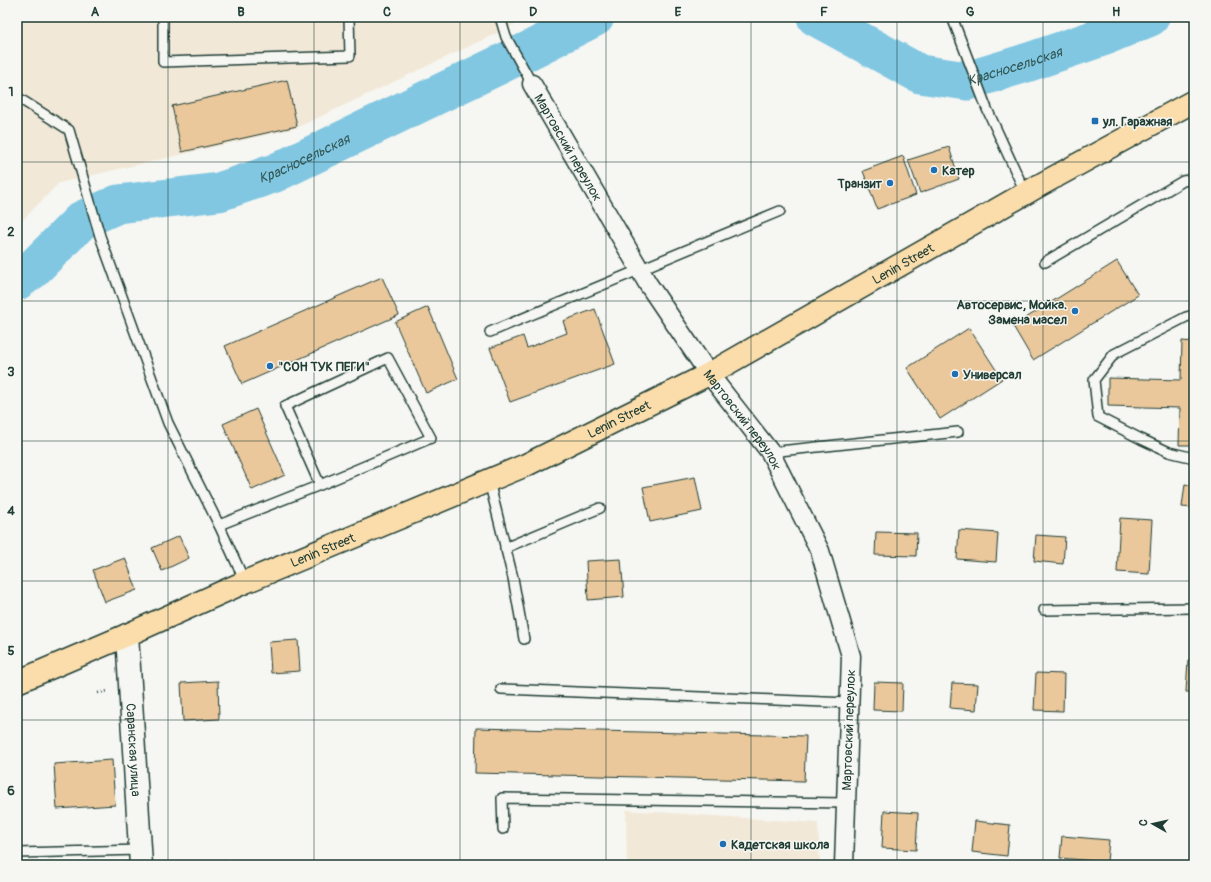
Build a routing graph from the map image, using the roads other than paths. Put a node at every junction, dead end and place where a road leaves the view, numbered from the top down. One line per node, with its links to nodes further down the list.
1 (163, 17): 2 (lane)
2 (349, 17)
3 (500, 17): 5 (lane, Мартовский переулок)
4 (952, 17): 9 (lane)
5 (532, 84): 12 (street, Мартовский переулок)
6 (17, 97): 22 (lane)
7 (1194, 100): 9 (main road, Lenin Street)
8 (1194, 179): 11 (lane)
9 (1026, 194): 15 (main road, Lenin Street)
10 (780, 211): 12 (lane)
11 (1045, 262)
12 (640, 270): 14 (lane); 15 (street, Мартовский переулок)
13 (1194, 315): 18 (lane)
14 (490, 332)
15 (709, 374): 17 (street, Мартовский переулок); 19 (main road, Lenin Street)
16 (958, 432): 17 (lane)
17 (770, 452): 31 (street, Мартовский переулок)
18 (1194, 458)
19 (489, 482): 23 (lane); 24 (main road, Lenin Street)
20 (320, 485): 20 (lane); 22 (lane)
21 (600, 508): 23 (lane)
22 (219, 525): 24 (lane)
23 (505, 548): 28 (lane)
24 (246, 582): 27 (main road, Lenin Street)
25 (1194, 608): 26 (lane)
26 (1044, 610)
27 (127, 635): 29 (main road, Lenin Street); 35 (street, Саранская улица)
28 (524, 639)
29 (17, 682)
30 (501, 689): 31 (lane)
31 (849, 703): 32 (street, Мартовский переулок)
32 (845, 803): 33 (lane); 36 (street, Мартовский переулок)
33 (503, 829)
34 (17, 854): 35 (lane)
35 (141, 857)
36 (844, 865): 37 (street)
37 (853, 865)

